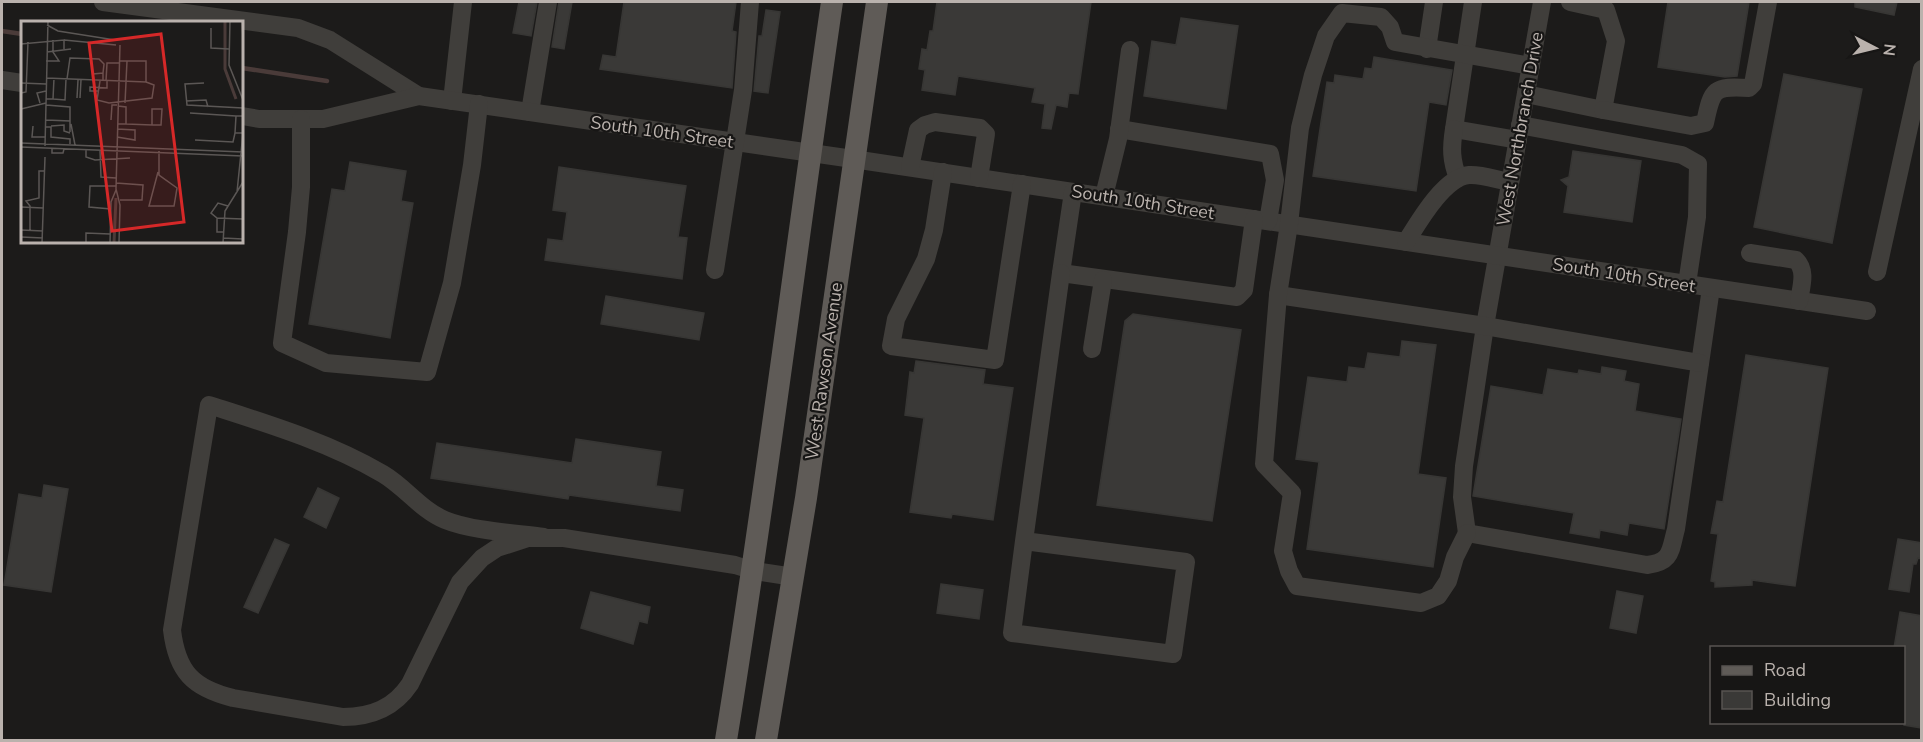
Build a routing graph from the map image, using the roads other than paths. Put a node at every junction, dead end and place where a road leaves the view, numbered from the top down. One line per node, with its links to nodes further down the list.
1 (103, 2): 12 (street, South 10th Street)
2 (463, 2): 22 (street)
3 (548, 2): 25 (street)
4 (750, 2): 31 (street)
5 (832, 2): 32 (main road)
6 (877, 2): 33 (main road, West Rawson Avenue)
7 (1434, 2): 13 (street)
8 (1473, 2): 15 (street)
9 (1542, 2): 16 (street, West Northbranch Drive)
10 (1570, 2): 24 (street)
11 (1768, 2): 24 (street)
12 (231, 10): 21 (street, South 10th Street)
13 (1426, 49): 15 (street); 43 (street)
14 (1130, 50): 28 (street)
15 (1465, 55): 16 (street); 29 (street)
16 (1531, 66): 20 (street, West Northbranch Drive)
17 (1922, 69): 48 (street)
18 (2, 80): 19 (street)
19 (21, 83)
20 (1526, 94): 24 (street); 30 (street, West Northbranch Drive)
21 (419, 96): 22 (street, South 10th Street); 27 (street, South 10th Street)
22 (452, 100): 23 (street, South 10th Street)
23 (479, 104): 25 (street, South 10th Street); 27 (street)
24 (1603, 110)
25 (530, 112): 31 (street, South 10th Street)
26 (243, 116): 27 (street, South 10th Street)
27 (301, 119)
28 (1119, 129): 41 (street); 42 (street)
29 (1454, 129): 30 (street); 37 (street)
30 (1519, 132): 38 (street, West Northbranch Drive); 51 (street)
31 (734, 142): 32 (street, South 10th Street); 47 (street)
32 (810, 153): 33 (street, South 10th Street); 62 (main road)
33 (853, 159): 34 (street, South 10th Street); 63 (main road, West Rawson Avenue)
34 (910, 167): 35 (street, South 10th Street); 36 (street)
35 (943, 172): 36 (street, South 10th Street); 39 (street)
36 (980, 178): 39 (street, South 10th Street)
37 (1458, 178): 38 (street); 44 (street)
38 (1510, 182): 46 (street, West Northbranch Drive)
39 (1022, 184): 40 (street, South 10th Street)
40 (1073, 192): 41 (street, South 10th Street); 49 (street)
41 (1104, 196): 42 (street, South 10th Street)
42 (1261, 220): 43 (street, South 10th Street); 50 (street)
43 (1289, 224): 44 (street, South 10th Street); 53 (street)
44 (1406, 242): 46 (street, South 10th Street)
45 (1750, 253): 54 (street)
46 (1497, 256): 51 (street, South 10th Street); 56 (street, West Northbranch Drive)
47 (715, 270)
48 (1877, 272)
49 (1061, 273): 50 (street); 61 (street)
50 (1103, 280): 57 (street)
51 (1686, 284): 52 (street, South 10th Street)
52 (1711, 288): 54 (street, South 10th Street); 58 (street)
53 (1278, 295): 56 (street); 59 (street)
54 (1798, 301): 55 (street, South 10th Street)
55 (1867, 311)
56 (1485, 326): 58 (street); 59 (street, West Northbranch Drive)
57 (1092, 349)
58 (1700, 363): 59 (street)
59 (1467, 533)
60 (544, 537): 60 (street); 62 (street)
61 (1024, 541): 61 (street)
62 (754, 571): 63 (street); 64 (main road)
63 (794, 577): 65 (main road, West Rawson Avenue)
64 (726, 741)
65 (766, 741)

